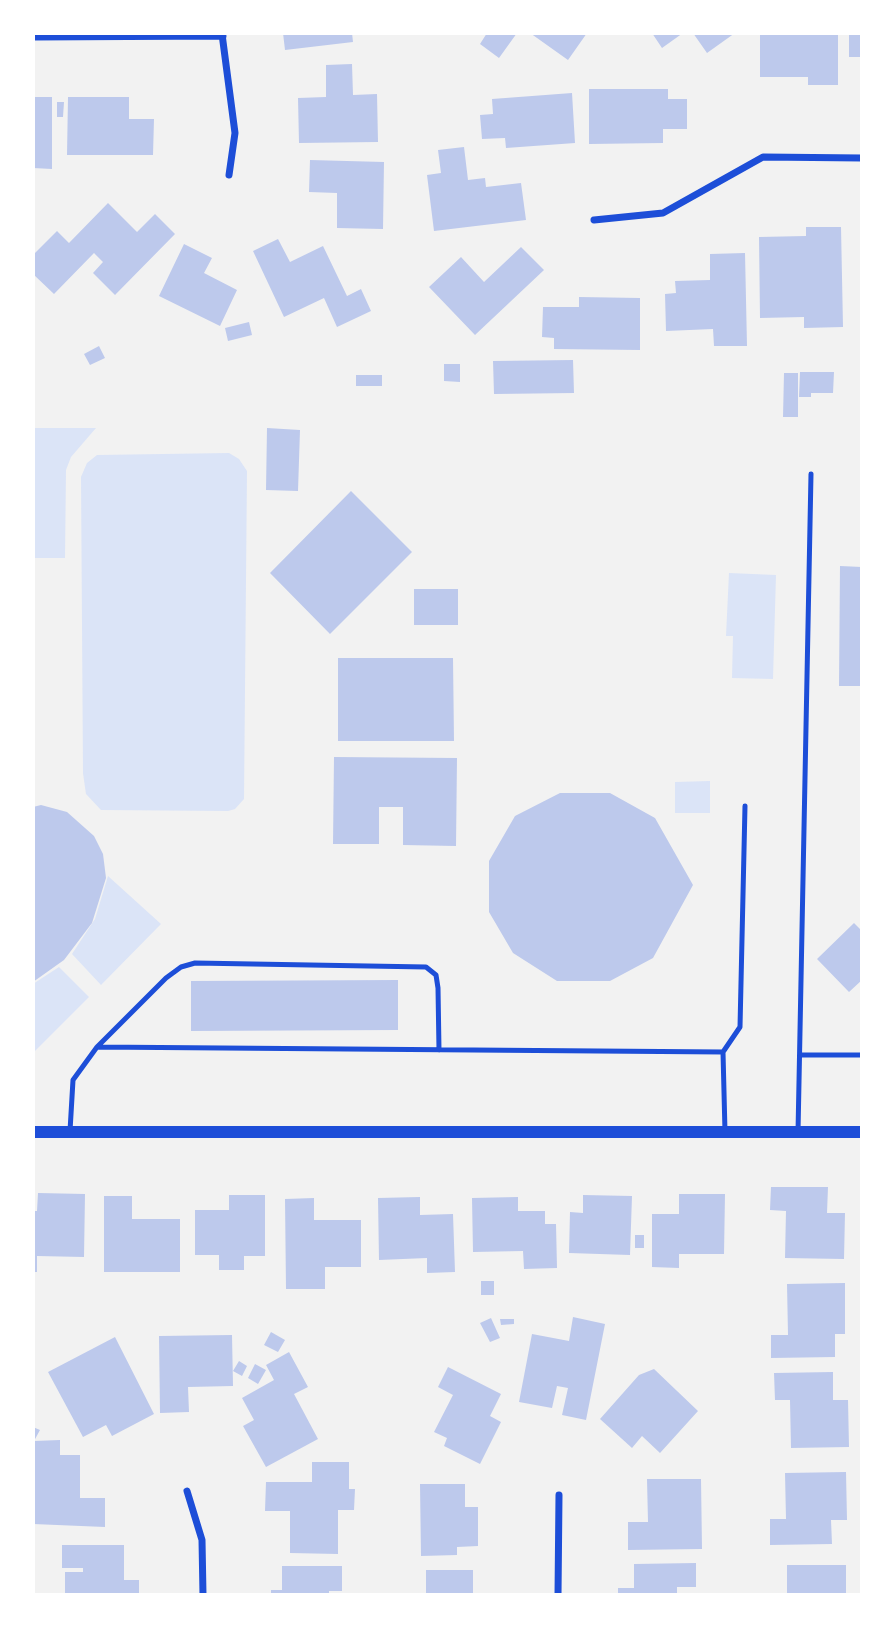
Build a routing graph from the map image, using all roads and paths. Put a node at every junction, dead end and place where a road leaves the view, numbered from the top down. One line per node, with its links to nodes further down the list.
1 (223, 34): 2 (street); 4 (street)
2 (33, 37)
3 (862, 158): 5 (street)
4 (229, 175)
5 (594, 220)
6 (811, 474): 11 (lane)
7 (745, 806): 10 (lane)
8 (97, 1047): 9 (lane); 9 (lane); 14 (lane)
9 (439, 1050): 10 (lane)
10 (723, 1052): 15 (lane)
11 (800, 1055): 12 (lane); 16 (lane)
12 (862, 1055)
13 (33, 1132): 14 (street)
14 (70, 1132): 15 (street)
15 (725, 1132): 16 (street)
16 (798, 1132): 17 (street)
17 (862, 1132)
18 (187, 1491): 20 (street)
19 (559, 1495): 21 (street)
20 (203, 1595)
21 (558, 1595)

